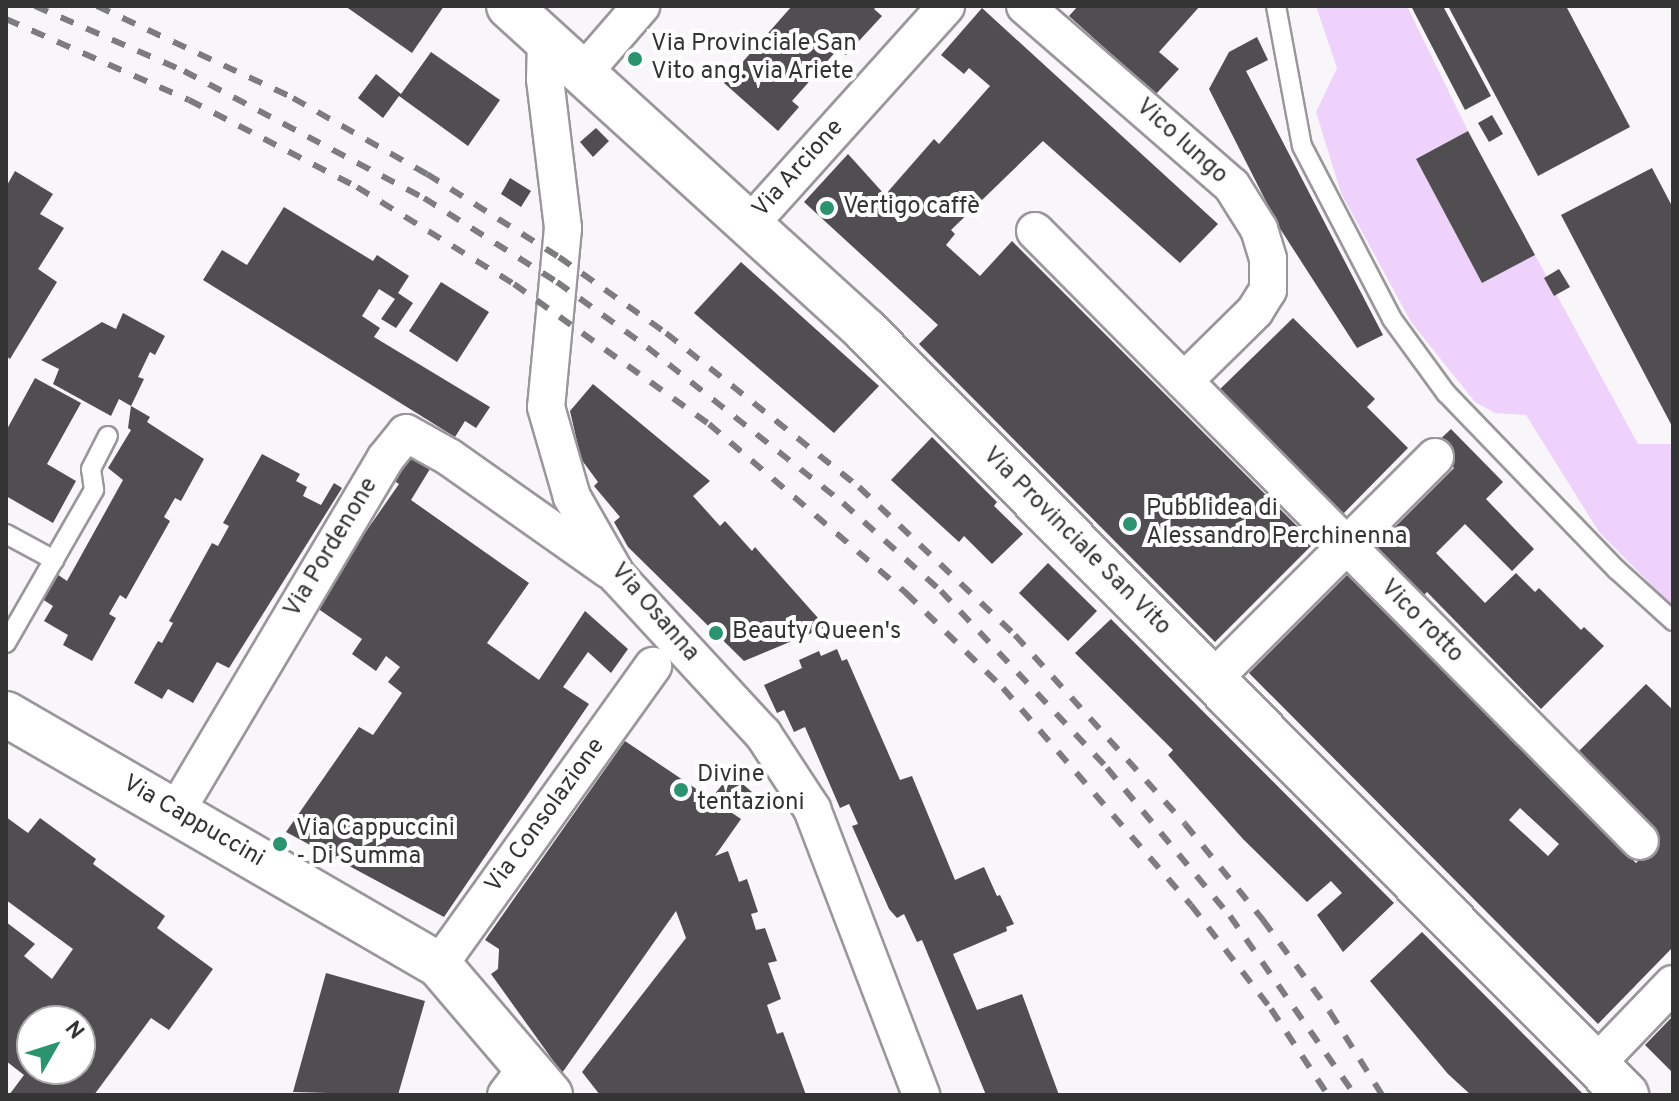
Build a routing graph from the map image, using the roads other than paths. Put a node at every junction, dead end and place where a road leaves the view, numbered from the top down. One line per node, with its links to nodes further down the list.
1 (509, 6): 6 (main road, Via Provinciale San Vito)
2 (641, 6): 7 (street)
3 (946, 6): 8 (street, Via Arcione)
4 (1025, 6): 10 (street, Vico lungo)
5 (1276, 6): 19 (lane)
6 (546, 39): 7 (main road, Via Provinciale San Vito); 13 (street, Via Osanna)
7 (583, 73): 8 (main road, Via Provinciale San Vito)
8 (750, 224): 22 (main road, Via Provinciale San Vito)
9 (1035, 231): 10 (street, Vico rotto)
10 (1184, 381): 16 (street, Vico rotto)
11 (108, 436): 17 (lane)
12 (1435, 457): 16 (street)
13 (572, 497): 14 (street); 18 (street, Via Osanna)
14 (549, 528): 18 (street, Via Pordenone); 24 (street, Via Pordenone)
15 (6, 534): 17 (lane)
16 (1346, 546): 22 (street); 25 (street, Vico rotto)
17 (54, 560): 20 (lane)
18 (617, 576): 30 (street, Via Osanna)
19 (1673, 621)
20 (6, 643)
21 (653, 666): 26 (street, Via Consolazione)
22 (1213, 679): 28 (main road, Via Provinciale San Vito)
23 (6, 714): 24 (main road, Via Cappuccini)
24 (175, 813): 26 (main road, Via Cappuccini)
25 (1640, 841)
26 (439, 965): 29 (main road, Via Cappuccini)
27 (1673, 984): 28 (street)
28 (1596, 1064): 31 (main road, Via Provinciale San Vito)
29 (527, 1086)
30 (921, 1095)
31 (1626, 1095)

